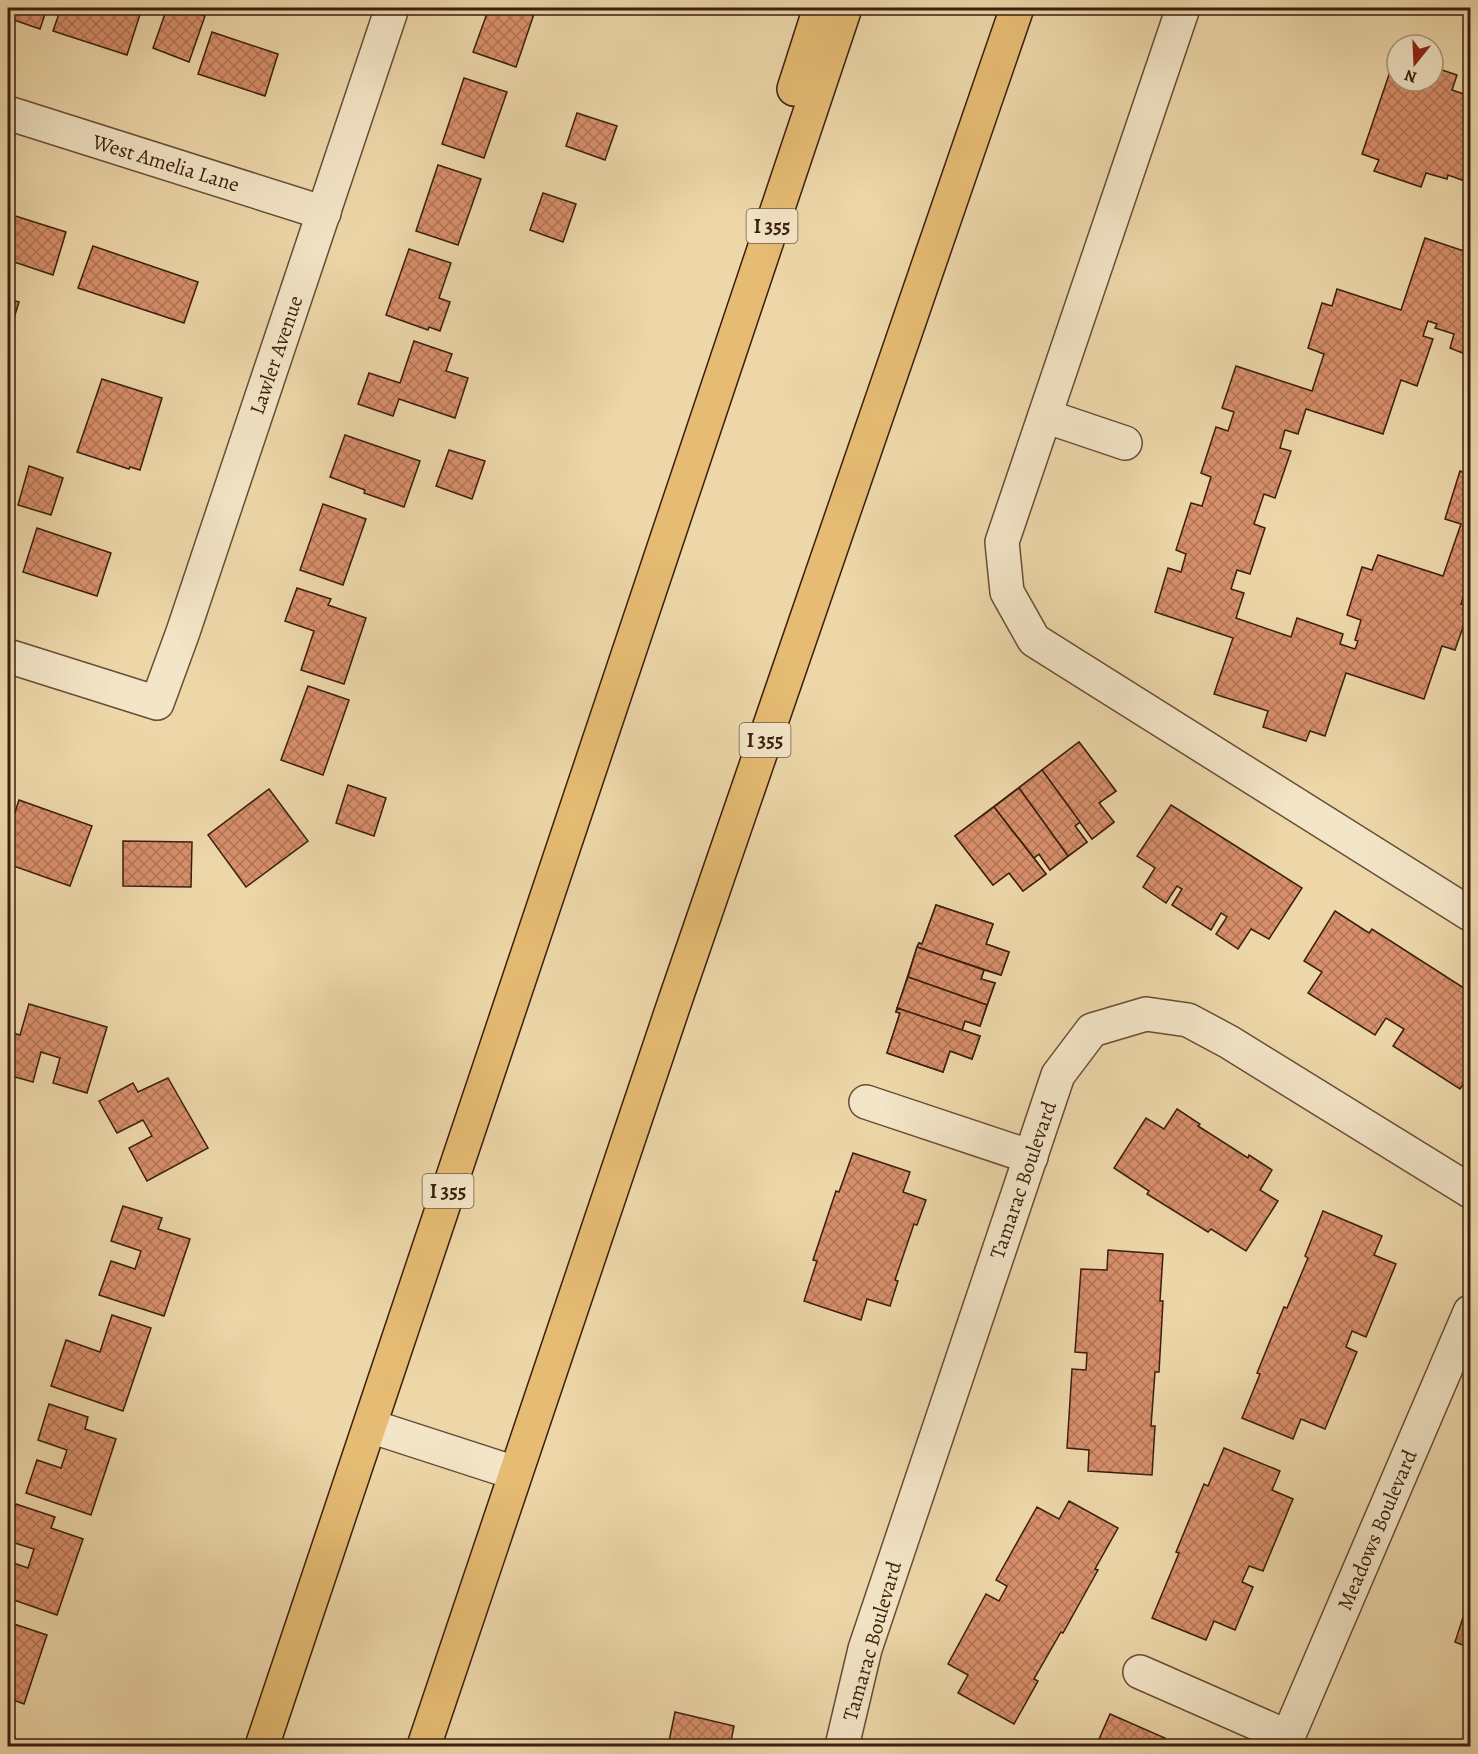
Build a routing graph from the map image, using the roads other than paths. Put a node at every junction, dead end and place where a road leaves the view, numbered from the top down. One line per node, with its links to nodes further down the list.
1 (392, 8): 7 (street, Lawler Avenue)
2 (820, 8): 10 (highway)
3 (845, 8): 10 (highway, I 355)
4 (1017, 8): 19 (highway, I 355)
5 (1184, 8): 8 (street)
6 (8, 113): 7 (street, West Amelia Lane)
7 (324, 213): 11 (street, Lawler Avenue)
8 (1045, 416): 9 (street); 12 (street)
9 (1125, 443)
10 (700, 444): 18 (highway, I 355)
11 (8, 656)
12 (1470, 914)
13 (866, 1102): 14 (street)
14 (1031, 1157): 15 (street, Tamarac Boulevard); 24 (street, Tamarac Boulevard)
15 (1470, 1191)
16 (1470, 1312): 17 (street, Meadows Boulevard)
17 (1460, 1365): 21 (street, Meadows Boulevard)
18 (370, 1426): 19 (street); 22 (highway, I 355)
19 (515, 1473): 23 (highway, I 355)
20 (1140, 1672): 21 (street)
21 (1286, 1742)
22 (262, 1746)
23 (424, 1746)
24 (842, 1746)

